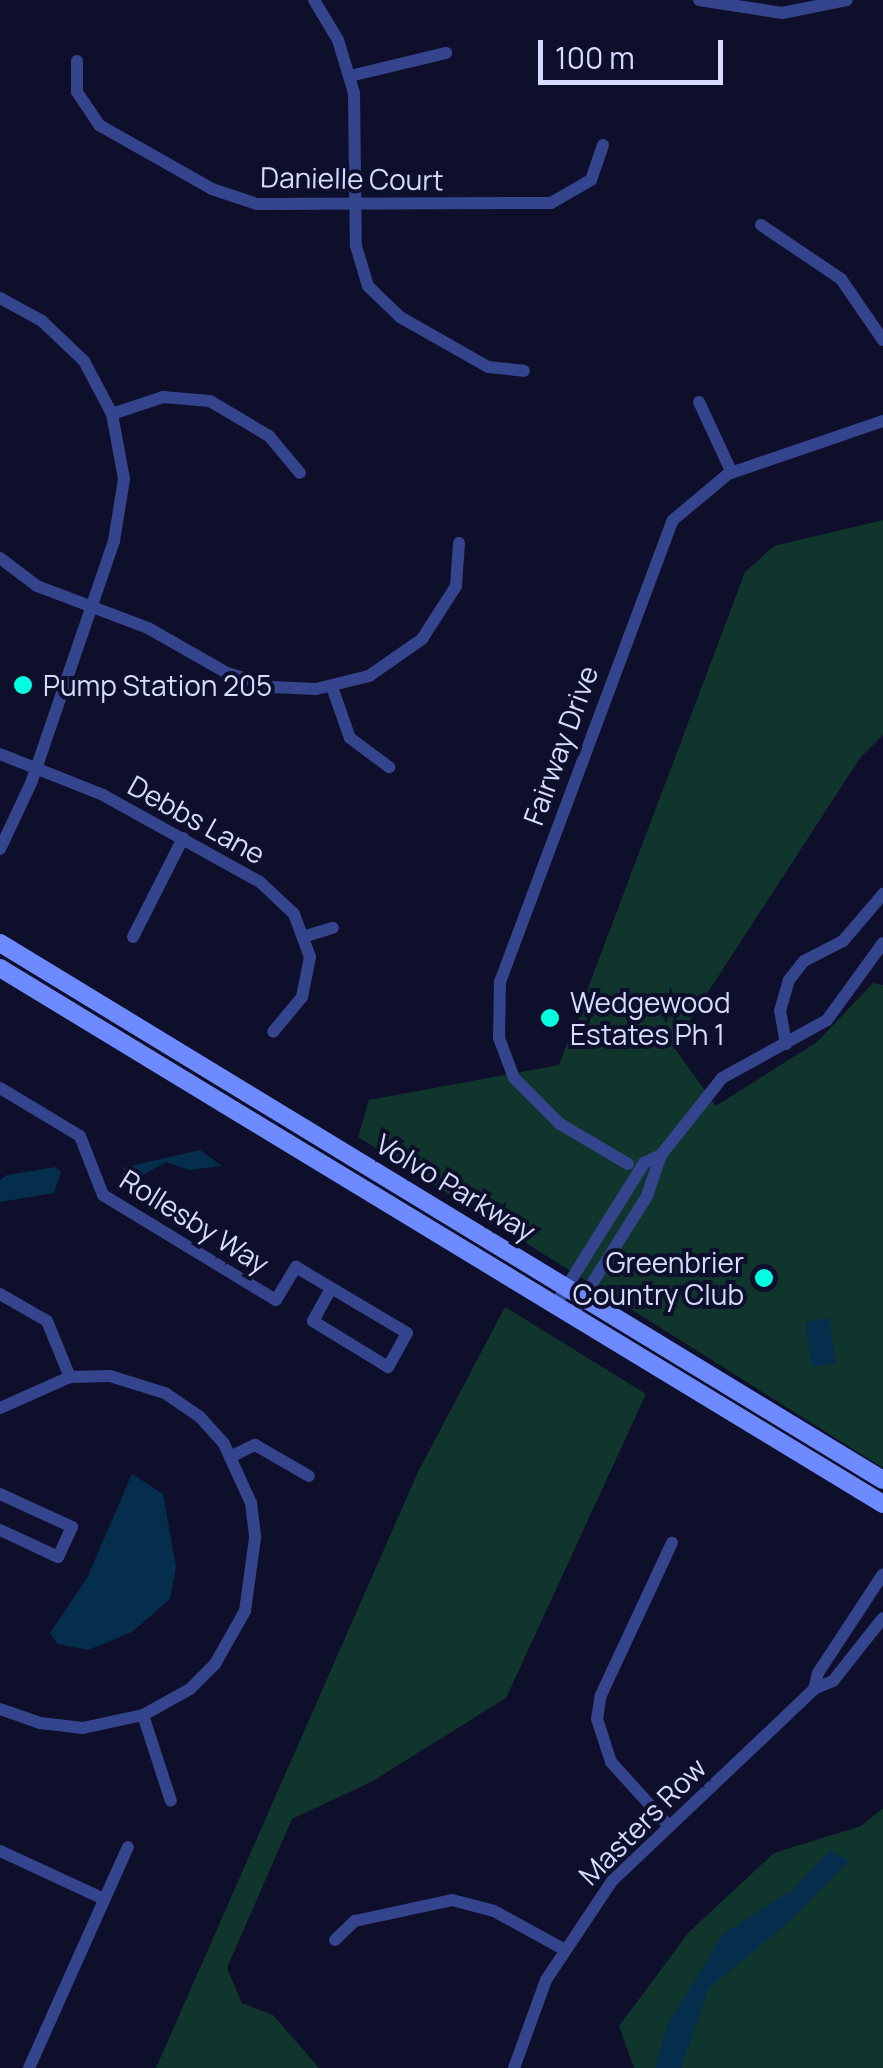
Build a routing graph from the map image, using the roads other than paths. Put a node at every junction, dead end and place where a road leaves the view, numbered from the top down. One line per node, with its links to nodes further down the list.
1 (314, 0): 6 (street)
2 (699, 0): 3 (street)
3 (847, 0)
4 (446, 53): 6 (street)
5 (76, 61): 8 (street, Danielle Court)
6 (350, 76): 8 (street)
7 (603, 146): 8 (street, Danielle Court)
8 (356, 205): 12 (street)
9 (762, 226): 11 (street)
10 (0, 298): 14 (street)
11 (883, 340)
12 (524, 371)
13 (699, 402): 16 (street)
14 (112, 414): 17 (street); 20 (street)
15 (883, 421): 16 (street, Fairway Drive)
16 (732, 473): 38 (street, Fairway Drive)
17 (300, 474)
18 (459, 543): 21 (street)
19 (0, 558): 20 (street)
20 (92, 607): 21 (street); 23 (street)
21 (332, 687): 24 (street)
22 (0, 754): 23 (street, Debbs Lane)
23 (36, 767): 25 (street, Debbs Lane); 26 (street)
24 (389, 767)
25 (183, 838): 29 (street, Debbs Lane); 30 (street)
26 (0, 849)
27 (883, 894): 35 (street)
28 (333, 928): 29 (street)
29 (306, 936): 34 (street)
30 (134, 937)
31 (0, 943): 39 (main road, Volvo Parkway)
32 (883, 943): 35 (street)
33 (0, 968): 43 (main road, Volvo Parkway)
34 (273, 1032)
35 (786, 1044): 37 (street)
36 (0, 1088): 40 (street, Rollesby Way)
37 (661, 1155): 39 (street); 42 (street)
38 (628, 1164)
39 (568, 1287): 42 (main road, Volvo Parkway); 43 (street)
40 (331, 1289): 40 (street, Rollesby Way)
41 (0, 1294): 45 (street)
42 (584, 1297): 44 (street); 49 (main road, Volvo Parkway)
43 (556, 1304): 44 (main road, Volvo Parkway)
44 (573, 1314): 51 (main road, Volvo Parkway)
45 (70, 1376): 46 (street); 47 (street)
46 (0, 1408)
47 (230, 1457): 48 (street); 58 (street)
48 (309, 1476)
49 (883, 1480)
50 (0, 1494): 52 (street)
51 (883, 1504)
52 (0, 1530)
53 (672, 1543): 60 (street)
54 (883, 1574): 56 (street, Masters Row)
55 (883, 1618): 56 (street, Masters Row)
56 (814, 1689): 60 (street, Masters Row)
57 (0, 1708): 58 (street)
58 (142, 1715): 59 (street)
59 (171, 1801)
60 (668, 1825): 65 (street, Masters Row)
61 (128, 1847): 63 (street)
62 (0, 1851): 63 (street)
63 (104, 1900): 66 (street)
64 (334, 1940): 65 (street)
65 (562, 1949): 67 (street, Masters Row)
66 (29, 2068)
67 (514, 2068)

